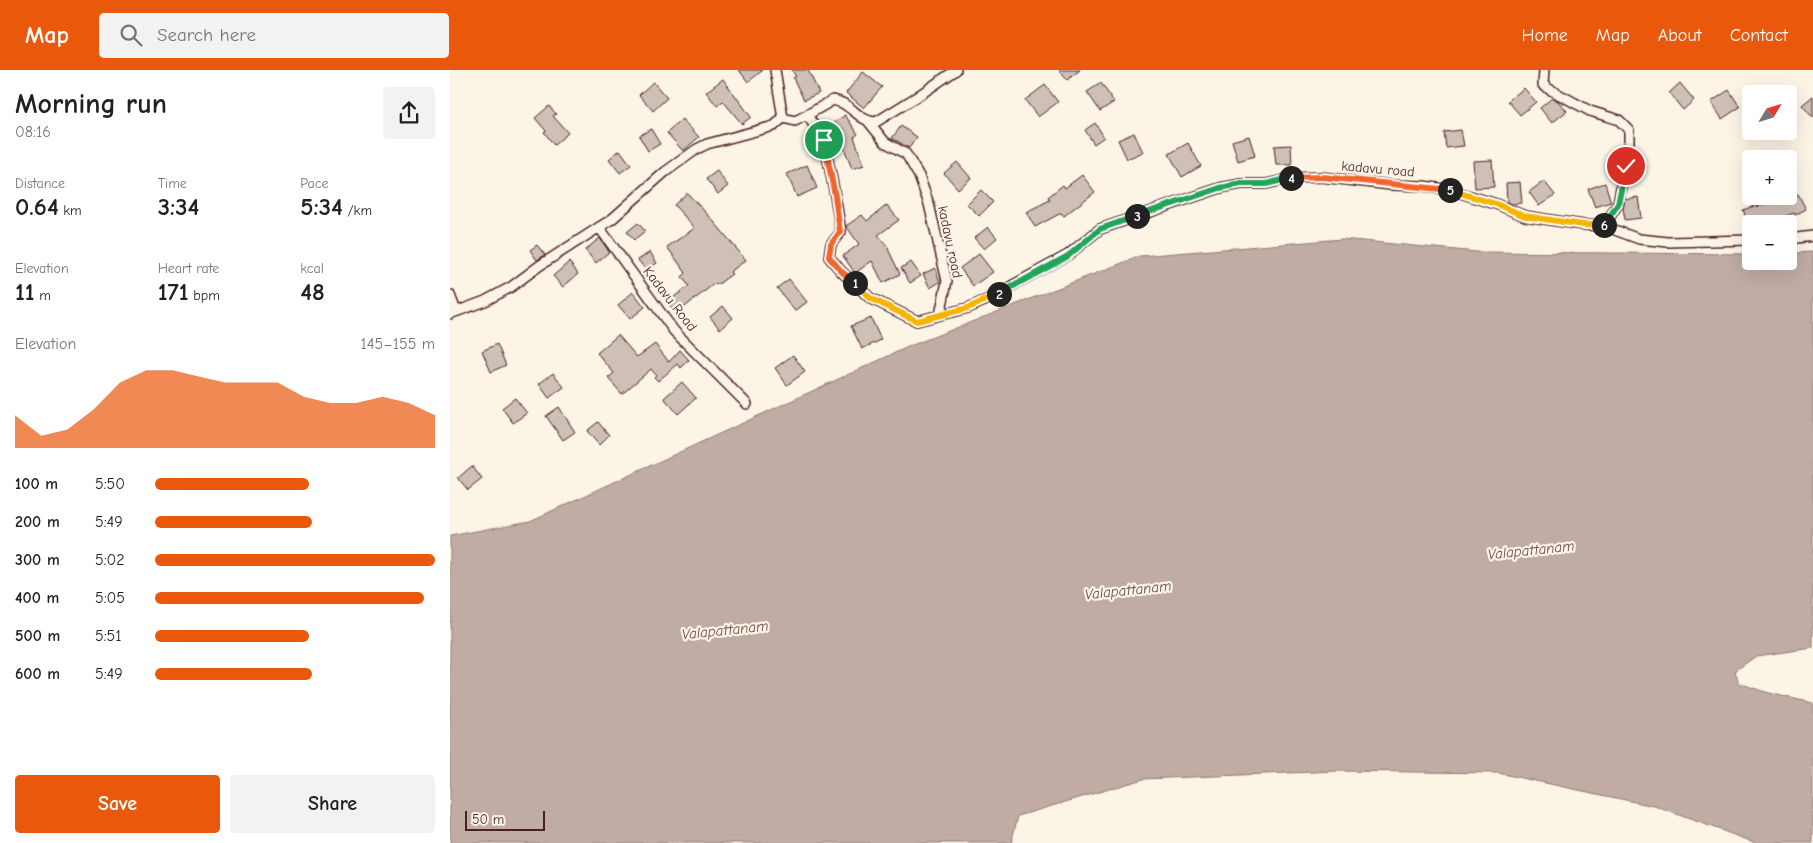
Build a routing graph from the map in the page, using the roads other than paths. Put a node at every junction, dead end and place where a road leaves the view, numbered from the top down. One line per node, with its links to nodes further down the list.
1 (774, 70): 5 (street)
2 (956, 70): 6 (street)
3 (1544, 70): 7 (street)
4 (807, 115): 5 (street); 6 (street, kadavu road); 14 (street)
5 (783, 118): 8 (street)
6 (868, 121): 14 (street, kadavu road)
7 (1604, 226): 11 (street, kadavu road); 14 (street, kadavu road)
8 (599, 227): 13 (street); 15 (street, Kadavu Road)
9 (1813, 236): 10 (street)
10 (1797, 237)
11 (1742, 240)
12 (450, 295): 13 (street)
13 (453, 313)
14 (940, 315)
15 (747, 404)

